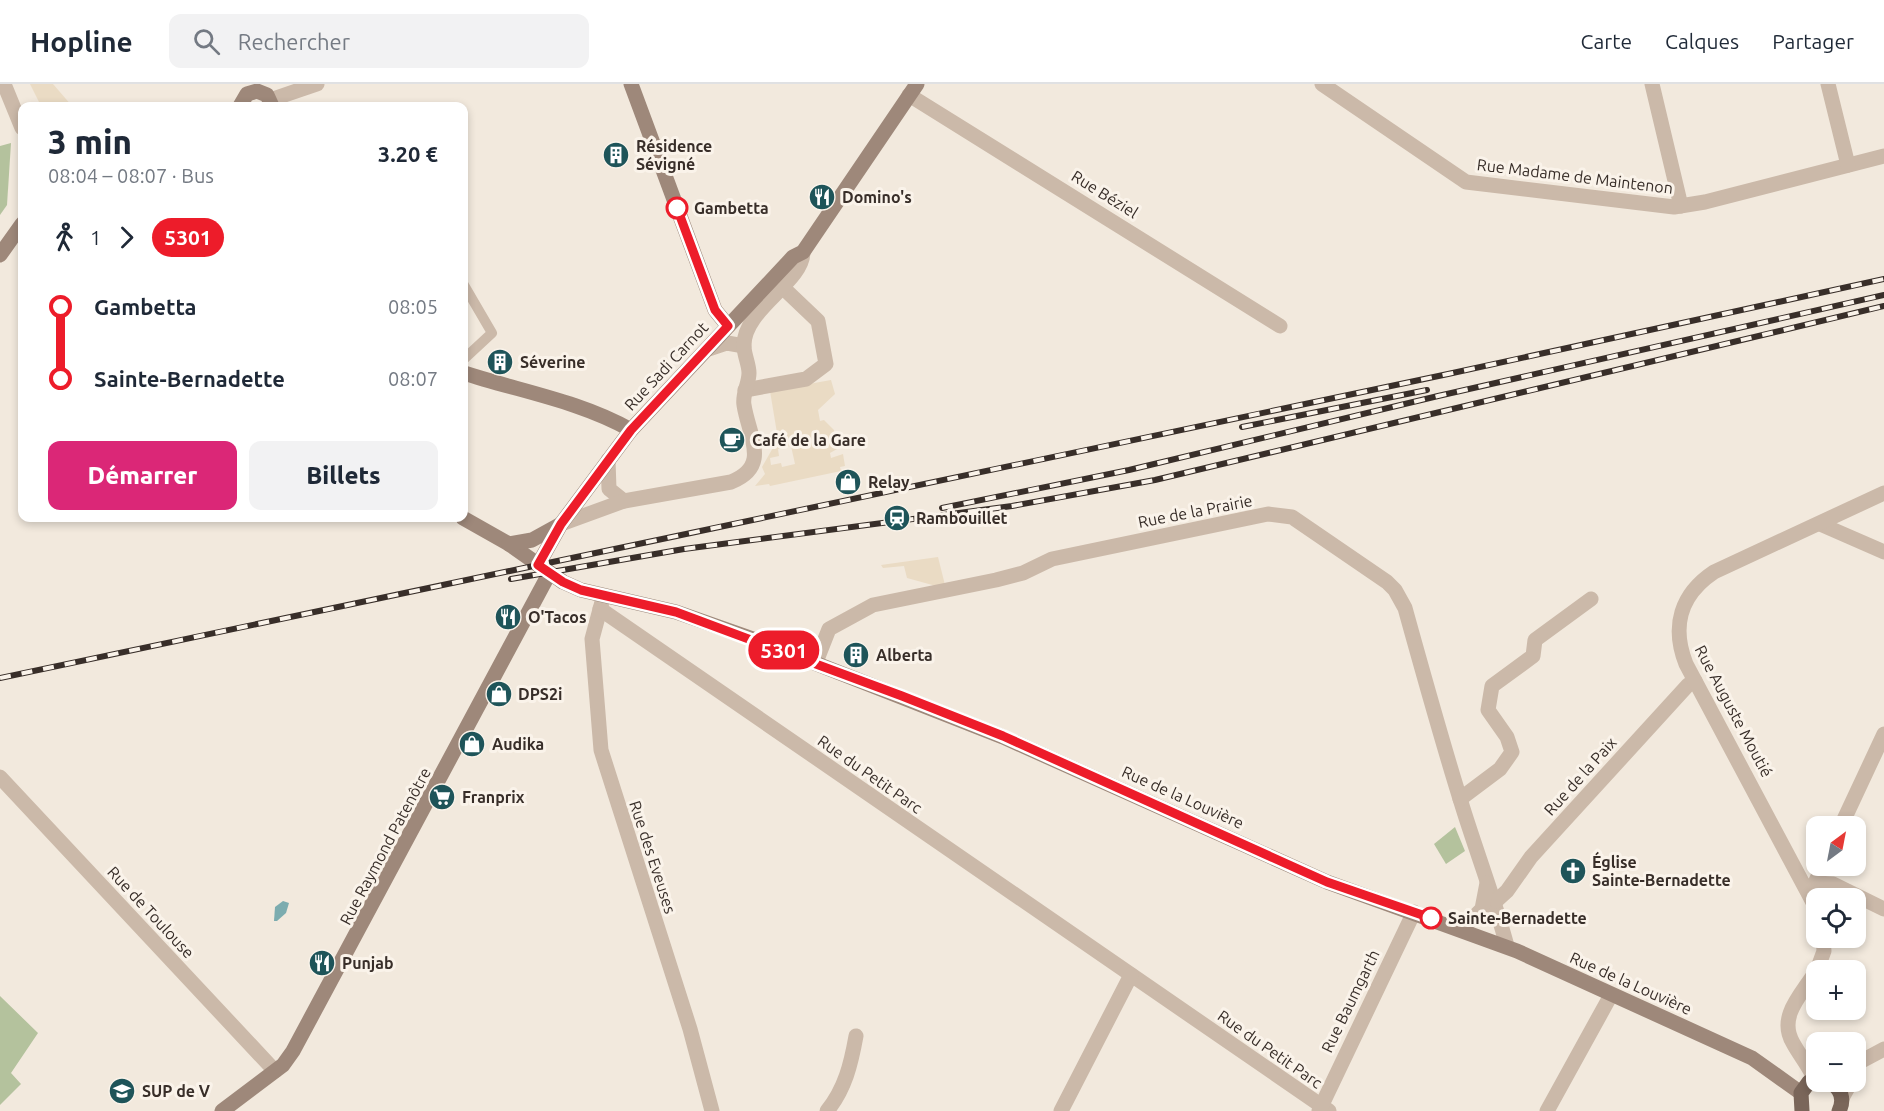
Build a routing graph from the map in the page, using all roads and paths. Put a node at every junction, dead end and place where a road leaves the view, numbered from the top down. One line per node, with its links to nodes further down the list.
1 (4, 84): 11 (street)
2 (317, 84): 10 (street)
3 (631, 84): 23 (main road)
4 (1322, 84): 14 (street, Rue Madame de Maintenon)
5 (1652, 84): 14 (street)
6 (1828, 84): 13 (street)
7 (913, 89): 16 (main road, Rue Sadi Carnot); 24 (street, Rue Béziel)
8 (243, 95): 9 (main road)
9 (270, 102)
10 (273, 102)
11 (18, 118)
12 (1884, 156): 13 (street, Rue Madame de Maintenon)
13 (1848, 165): 14 (street, Rue Madame de Maintenon)
14 (1681, 206)
15 (18, 230): 17 (main road)
16 (802, 252): 18 (street); 19 (main road, Rue Sadi Carnot)
17 (0, 255)
18 (794, 271): 19 (street); 22 (street)
19 (778, 283): 21 (street); 22 (street); 23 (main road, Rue Sadi Carnot)
20 (468, 292): 27 (street)
21 (767, 305): 22 (street); 23 (street)
22 (807, 308): 29 (street)
23 (738, 322): 25 (street); 26 (main road, Rue Sadi Carnot)
24 (1280, 326)
25 (744, 346): 26 (street); 29 (street)
26 (709, 349): 30 (main road, Rue Sadi Carnot)
27 (468, 355)
28 (468, 374): 30 (main road)
29 (746, 390): 33 (street)
30 (631, 430): 31 (main road, Rue Sadi Carnot)
31 (608, 460): 33 (street); 35 (main road, Rue Sadi Carnot)
32 (1884, 493): 36 (street, Rue Auguste Moutié)
33 (624, 501): 35 (street)
34 (468, 521): 37 (main road, Rue de la Louvière)
35 (561, 524): 37 (main road); 39 (main road, Rue Sadi Carnot)
36 (1820, 524): 38 (street); 45 (street, Rue Auguste Moutié)
37 (509, 544): 39 (main road, Rue de la Louvière)
38 (1884, 552)
39 (544, 569): 42 (main road, Rue de la Louvière); 66 (main road, Rue Raymond Patenôtre)
40 (620, 598): 42 (main road, Rue de la Louvière); 43 (street); 44 (main road, Rue de la Louvière)
41 (1591, 599): 48 (street)
42 (600, 609): 43 (street, Rue du Petit Parc); 74 (street, Rue des Eveuses)
43 (613, 618): 59 (street, Rue du Petit Parc)
44 (816, 662): 48 (street, Rue de la Prairie); 56 (main road, Rue de la Louvière)
45 (1695, 681): 52 (street, Rue Auguste Moutié); 54 (street, Rue de la Paix)
46 (1884, 734): 49 (street)
47 (0, 777): 66 (street, Rue de Toulouse)
48 (1460, 799): 51 (street, Rue de la Prairie)
49 (1846, 816)
50 (1817, 876): 52 (street)
51 (1487, 883): 54 (street, Rue de la Prairie); 57 (street)
52 (1812, 885): 53 (street, Rue Auguste Moutié); 55 (street)
53 (1813, 888)
54 (1496, 901): 58 (street, Rue de la Prairie)
55 (1884, 909)
56 (1413, 912): 57 (main road, Rue de la Louvière); 72 (street, Rue Baumgarth)
57 (1462, 929): 58 (main road, Rue de la Louvière)
58 (1507, 946): 61 (main road, Rue de la Louvière)
59 (1131, 975): 72 (street, Rue du Petit Parc); 76 (street)
60 (1806, 986): 64 (street)
61 (1611, 995): 70 (main road, Rue de la Louvière); 77 (street)
62 (856, 1036): 75 (street)
63 (1884, 1049): 65 (street)
64 (1806, 1060)
65 (1866, 1061)
66 (275, 1071): 73 (main road, Rue Raymond Patenôtre)
67 (1806, 1086): 70 (main road)
68 (1839, 1092): 71 (main road)
69 (1849, 1092): 71 (street)
70 (1801, 1093): 78 (main road)
71 (1845, 1107)
72 (1323, 1109)
73 (222, 1111)
74 (712, 1111)
75 (827, 1111)
76 (1061, 1111)
77 (1547, 1111)
78 (1802, 1111)

